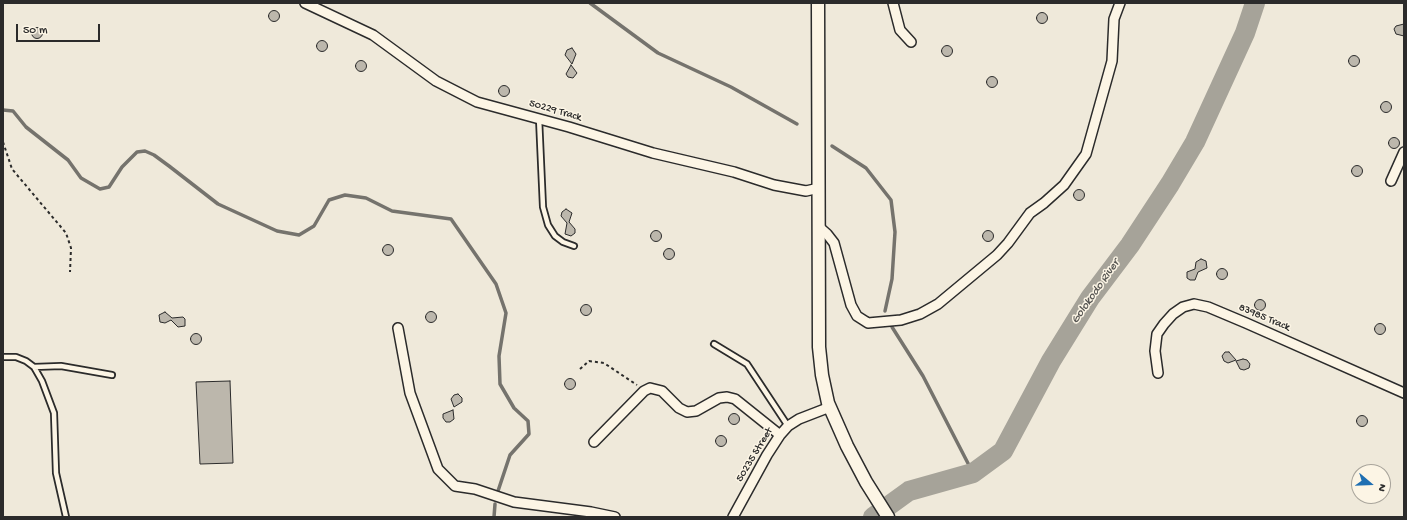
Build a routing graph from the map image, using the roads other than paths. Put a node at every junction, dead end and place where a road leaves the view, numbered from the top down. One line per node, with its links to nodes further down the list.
1 (305, 3): 5 (street, 50229 Track)
2 (818, 3): 10 (street)
3 (893, 3): 6 (street)
4 (1120, 3): 11 (street)
5 (317, 6): 7 (street, 50229 Track)
6 (911, 42)
7 (539, 118): 10 (street, 50229 Track); 12 (lane)
8 (1404, 152): 9 (street)
9 (1391, 181)
10 (819, 188): 11 (street)
11 (819, 227): 20 (street)
12 (574, 246)
13 (398, 328): 25 (street)
14 (714, 344): 21 (lane)
15 (3, 356): 16 (lane)
16 (34, 368): 18 (lane); 24 (lane)
17 (1158, 373): 19 (street, 83985 Track)
18 (112, 375)
19 (1404, 393)
20 (830, 407): 21 (street, 50235 Street); 27 (street)
21 (788, 426): 22 (street, 50235 Street)
22 (780, 435): 23 (street); 26 (street, 50235 Street)
23 (594, 442)
24 (66, 517)
25 (615, 517)
26 (733, 517)
27 (888, 517)

